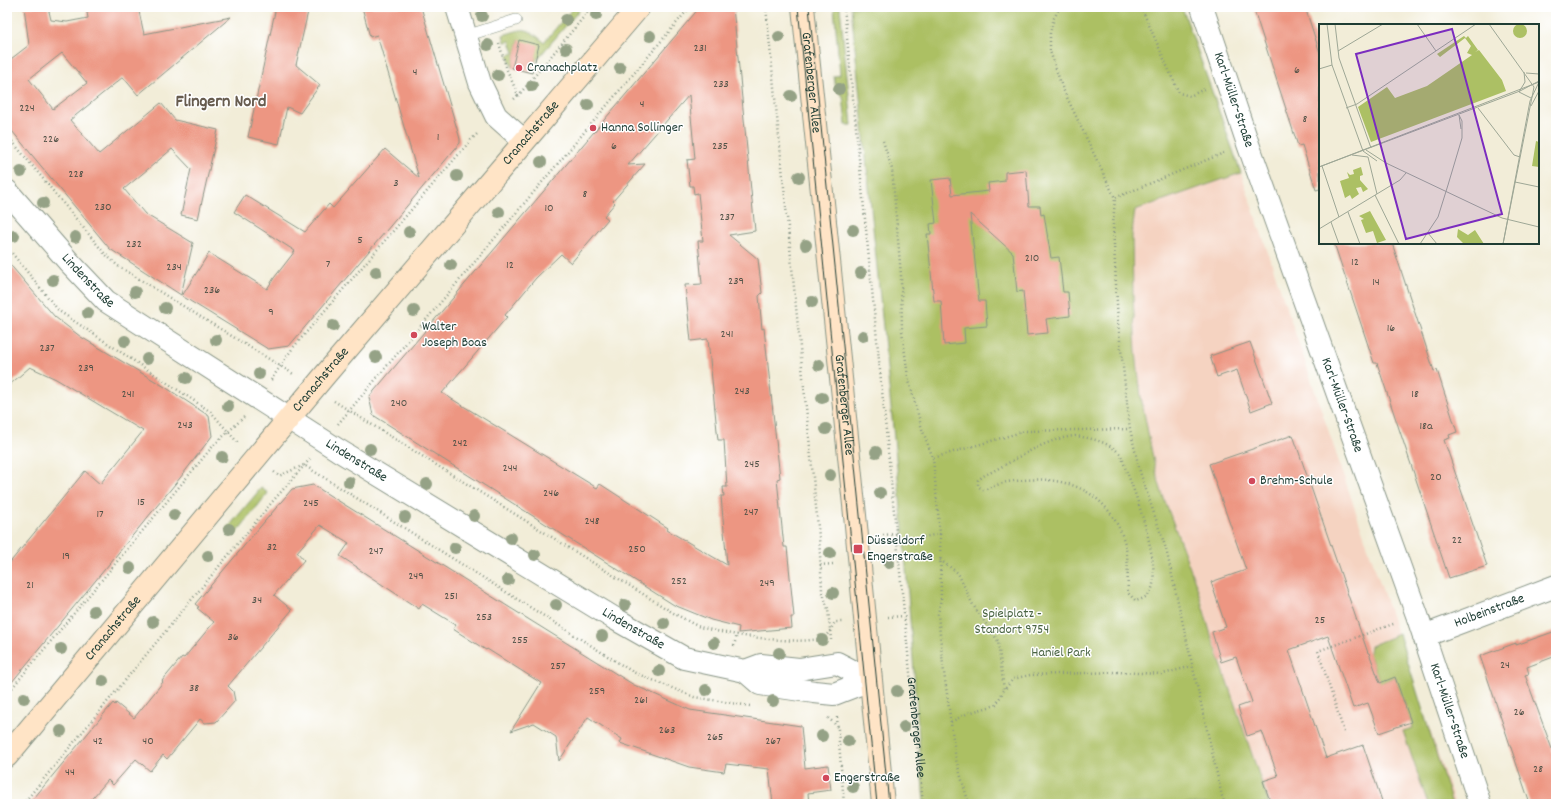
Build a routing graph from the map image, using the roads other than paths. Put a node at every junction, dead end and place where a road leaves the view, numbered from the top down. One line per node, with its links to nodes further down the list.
1 (457, 7): 6 (street)
2 (639, 7): 7 (main road, Cranachstraße)
3 (803, 7): 13 (main road, Grafenberger Allee)
4 (1202, 7): 11 (street, Karl-Müller-Straße)
5 (516, 20): 6 (lane)
6 (466, 36): 7 (street)
7 (524, 141): 9 (main road, Cranachstraße)
8 (7, 191): 9 (street, Lindenstraße)
9 (289, 418): 12 (street, Lindenstraße); 14 (main road, Cranachstraße)
10 (1556, 586): 11 (street, Holbeinstraße)
11 (1424, 636): 16 (street, Karl-Müller-Straße)
12 (745, 671): 13 (street, Lindenstraße); 13 (street, Lindenstraße)
13 (870, 680): 15 (main road, Grafenberger Allee)
14 (7, 756)
15 (883, 804)
16 (1480, 804)

